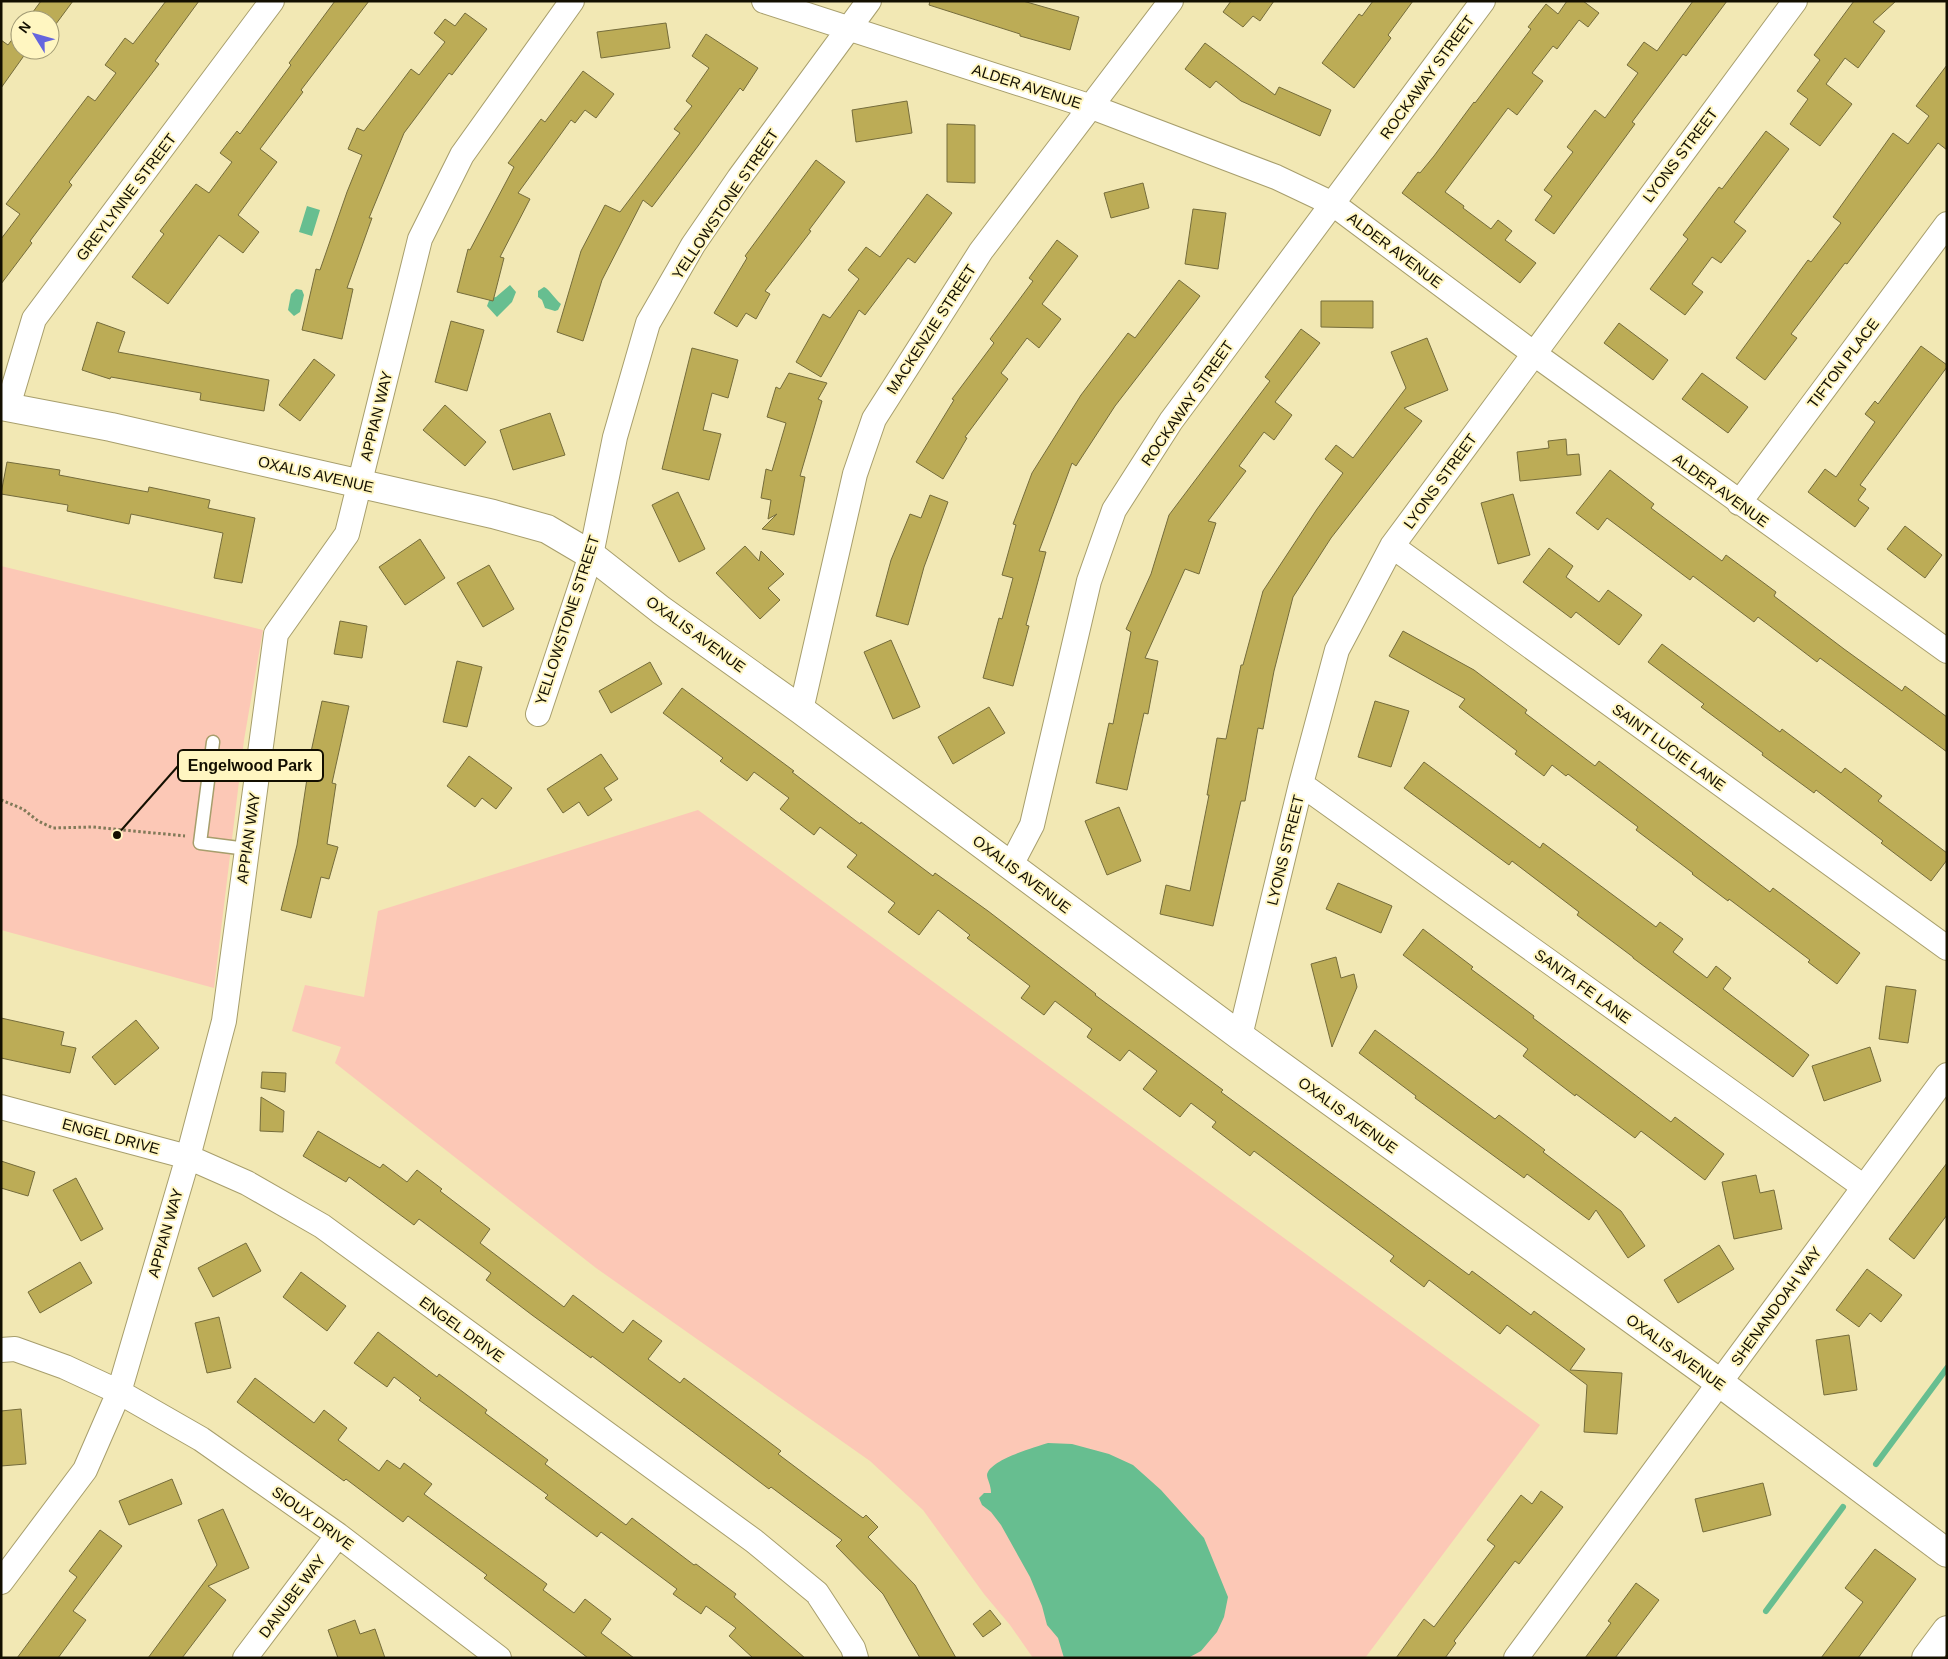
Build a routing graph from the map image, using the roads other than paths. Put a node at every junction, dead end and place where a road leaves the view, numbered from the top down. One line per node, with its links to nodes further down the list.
1 (272, 1): 13 (street, GREYLYNNE STREET)
2 (572, 1): 14 (street, APPIAN WAY)
3 (764, 1): 8 (street, ALDER AVENUE)
4 (869, 1): 8 (street, YELLOWSTONE STREET)
5 (1171, 1): 9 (street, MACKENZIE STREET)
6 (1483, 1): 10 (street, ROCKAWAY STREET)
7 (1795, 1): 12 (street, LYONS STREET)
8 (849, 29): 9 (street, ALDER AVENUE); 17 (street, YELLOWSTONE STREET)
9 (1092, 107): 10 (street, ALDER AVENUE); 19 (street, MACKENZIE STREET)
10 (1334, 204): 12 (street, ALDER AVENUE); 24 (street, ROCKAWAY STREET)
11 (1947, 224): 15 (street, TIFTON PLACE)
12 (1533, 353): 15 (street, ALDER AVENUE); 16 (street, LYONS STREET)
13 (5, 406): 14 (street, OXALIS AVENUE)
14 (359, 484): 17 (street, OXALIS AVENUE); 23 (street, APPIAN WAY)
15 (1739, 503): 18 (street, ALDER AVENUE)
16 (1392, 546): 22 (street, LYONS STREET); 25 (street, SAINT LUCIE LANE)
17 (591, 555): 19 (street, OXALIS AVENUE); 20 (street, YELLOWSTONE STREET)
18 (1946, 650)
19 (801, 710): 24 (street, OXALIS AVENUE)
20 (538, 714)
21 (214, 742): 23 (lane)
22 (1302, 784): 26 (street, LYONS STREET); 30 (street, SANTA FE LANE)
23 (247, 849): 29 (street, APPIAN WAY)
24 (1011, 864): 26 (street, OXALIS AVENUE)
25 (1947, 948)
26 (1240, 1036): 32 (street, OXALIS AVENUE)
27 (1947, 1075): 30 (street, SHENANDOAH WAY)
28 (1, 1107): 29 (street, ENGEL DRIVE)
29 (188, 1156): 33 (street, APPIAN WAY); 40 (street, ENGEL DRIVE)
30 (1864, 1187): 32 (street, SHENANDOAH WAY)
31 (1, 1350): 33 (street, SIOUX DRIVE)
32 (1720, 1383): 35 (street, OXALIS AVENUE); 41 (street, SHENANDOAH WAY)
33 (119, 1392): 34 (street, SIOUX DRIVE); 36 (street, APPIAN WAY)
34 (338, 1535): 38 (street, DANUBE WAY); 39 (street, SIOUX DRIVE)
35 (1947, 1553)
36 (1, 1582)
37 (1947, 1630): 42 (street)
38 (245, 1658)
39 (499, 1658)
40 (856, 1658)
41 (1516, 1658)
42 (1926, 1658)

